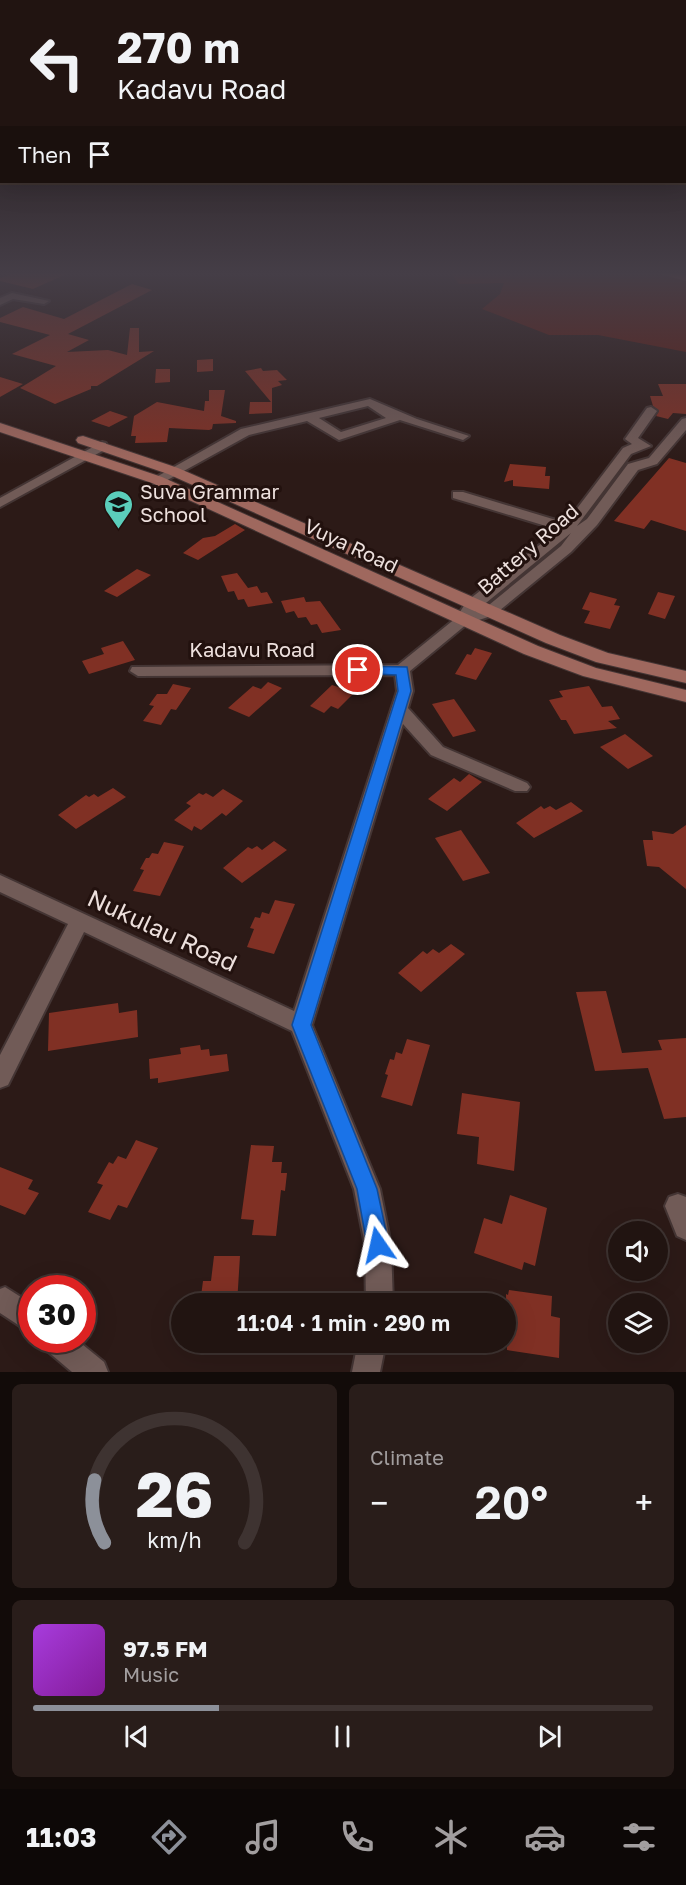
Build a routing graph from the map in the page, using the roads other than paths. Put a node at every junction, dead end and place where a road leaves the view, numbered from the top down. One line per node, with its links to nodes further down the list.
1 (373, 404): 4 (street); 4 (street); 7 (street)
2 (651, 411): 8 (street)
3 (0, 414): 9 (main road, Vuya Road)
4 (310, 417): 14 (street)
5 (686, 422): 10 (street, Battery Road)
6 (0, 427): 11 (main road, Vuya Road)
7 (463, 436)
8 (640, 445): 10 (street); 12 (street, Battery Road)
9 (102, 446): 11 (street); 14 (main road, Vuya Road)
10 (659, 452): 13 (street, Battery Road)
11 (86, 455): 15 (main road, Vuya Road); 17 (street)
12 (623, 459): 13 (street); 18 (street, Battery Road)
13 (639, 464): 18 (street, Battery Road)
14 (173, 471): 15 (street); 19 (main road, Vuya Road)
15 (157, 480): 19 (main road, Vuya Road)
16 (458, 495): 18 (street)
17 (0, 503)
18 (575, 531): 19 (street, Battery Road); 20 (street, Battery Road)
19 (467, 612): 20 (main road, Vuya Road); 21 (street, Battery Road); 24 (main road, Vuya Road)
20 (489, 612): 23 (main road, Vuya Road)
21 (402, 670): 22 (street, Kadavu Road); 25 (street)
22 (138, 671)
23 (686, 677)
24 (686, 696)
25 (399, 708): 26 (street); 29 (street)
26 (521, 787)
27 (0, 883): 28 (street, Nukulau Road)
28 (80, 920): 29 (street, Nukulau Road); 30 (street)
29 (301, 1025): 31 (street)
30 (0, 1078)
31 (380, 1293)
32 (5, 1300): 33 (street)
33 (18, 1310)
34 (71, 1353): 36 (street)
35 (370, 1353): 37 (street)
36 (94, 1372)
37 (366, 1372)

